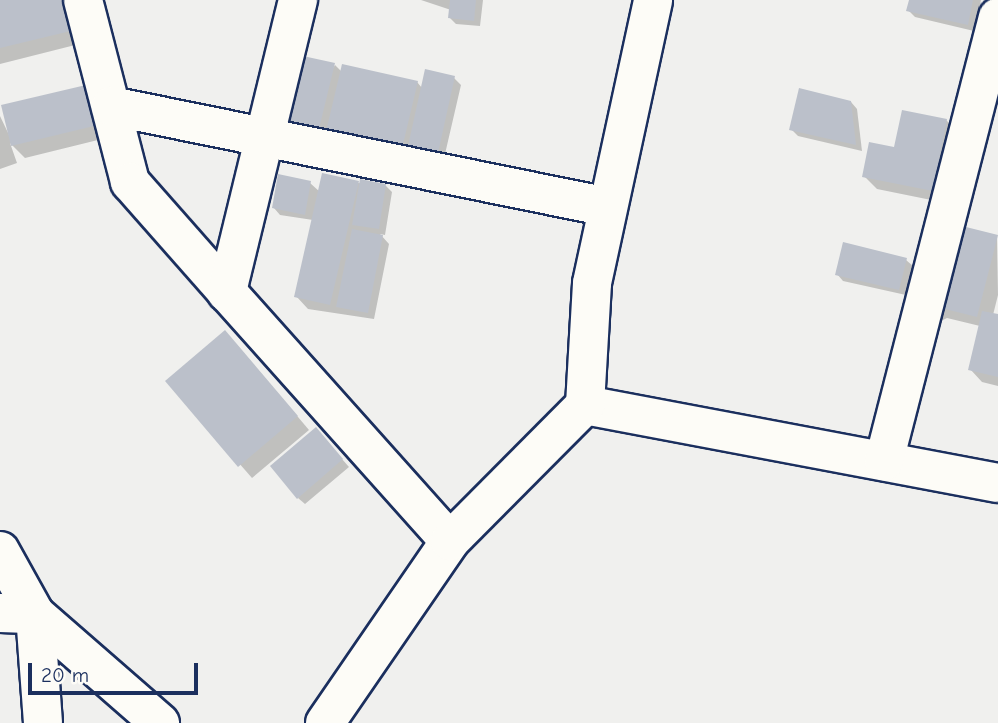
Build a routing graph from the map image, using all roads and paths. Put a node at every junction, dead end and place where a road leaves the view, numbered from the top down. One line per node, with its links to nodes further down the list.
1 (83, 0): 5 (street)
2 (298, 0): 6 (street)
3 (653, 0): 7 (street)
4 (998, 17): 10 (street)
5 (111, 106): 6 (street); 8 (street)
6 (263, 138): 7 (street); 8 (street)
7 (608, 207): 9 (street)
8 (227, 292): 12 (street)
9 (585, 405): 10 (street); 12 (street)
10 (884, 461): 11 (street)
11 (998, 482)
12 (450, 541): 17 (street)
13 (0, 551): 14 (street)
14 (18, 613): 15 (street); 16 (street)
15 (43, 723)
16 (160, 723)
17 (325, 723)

